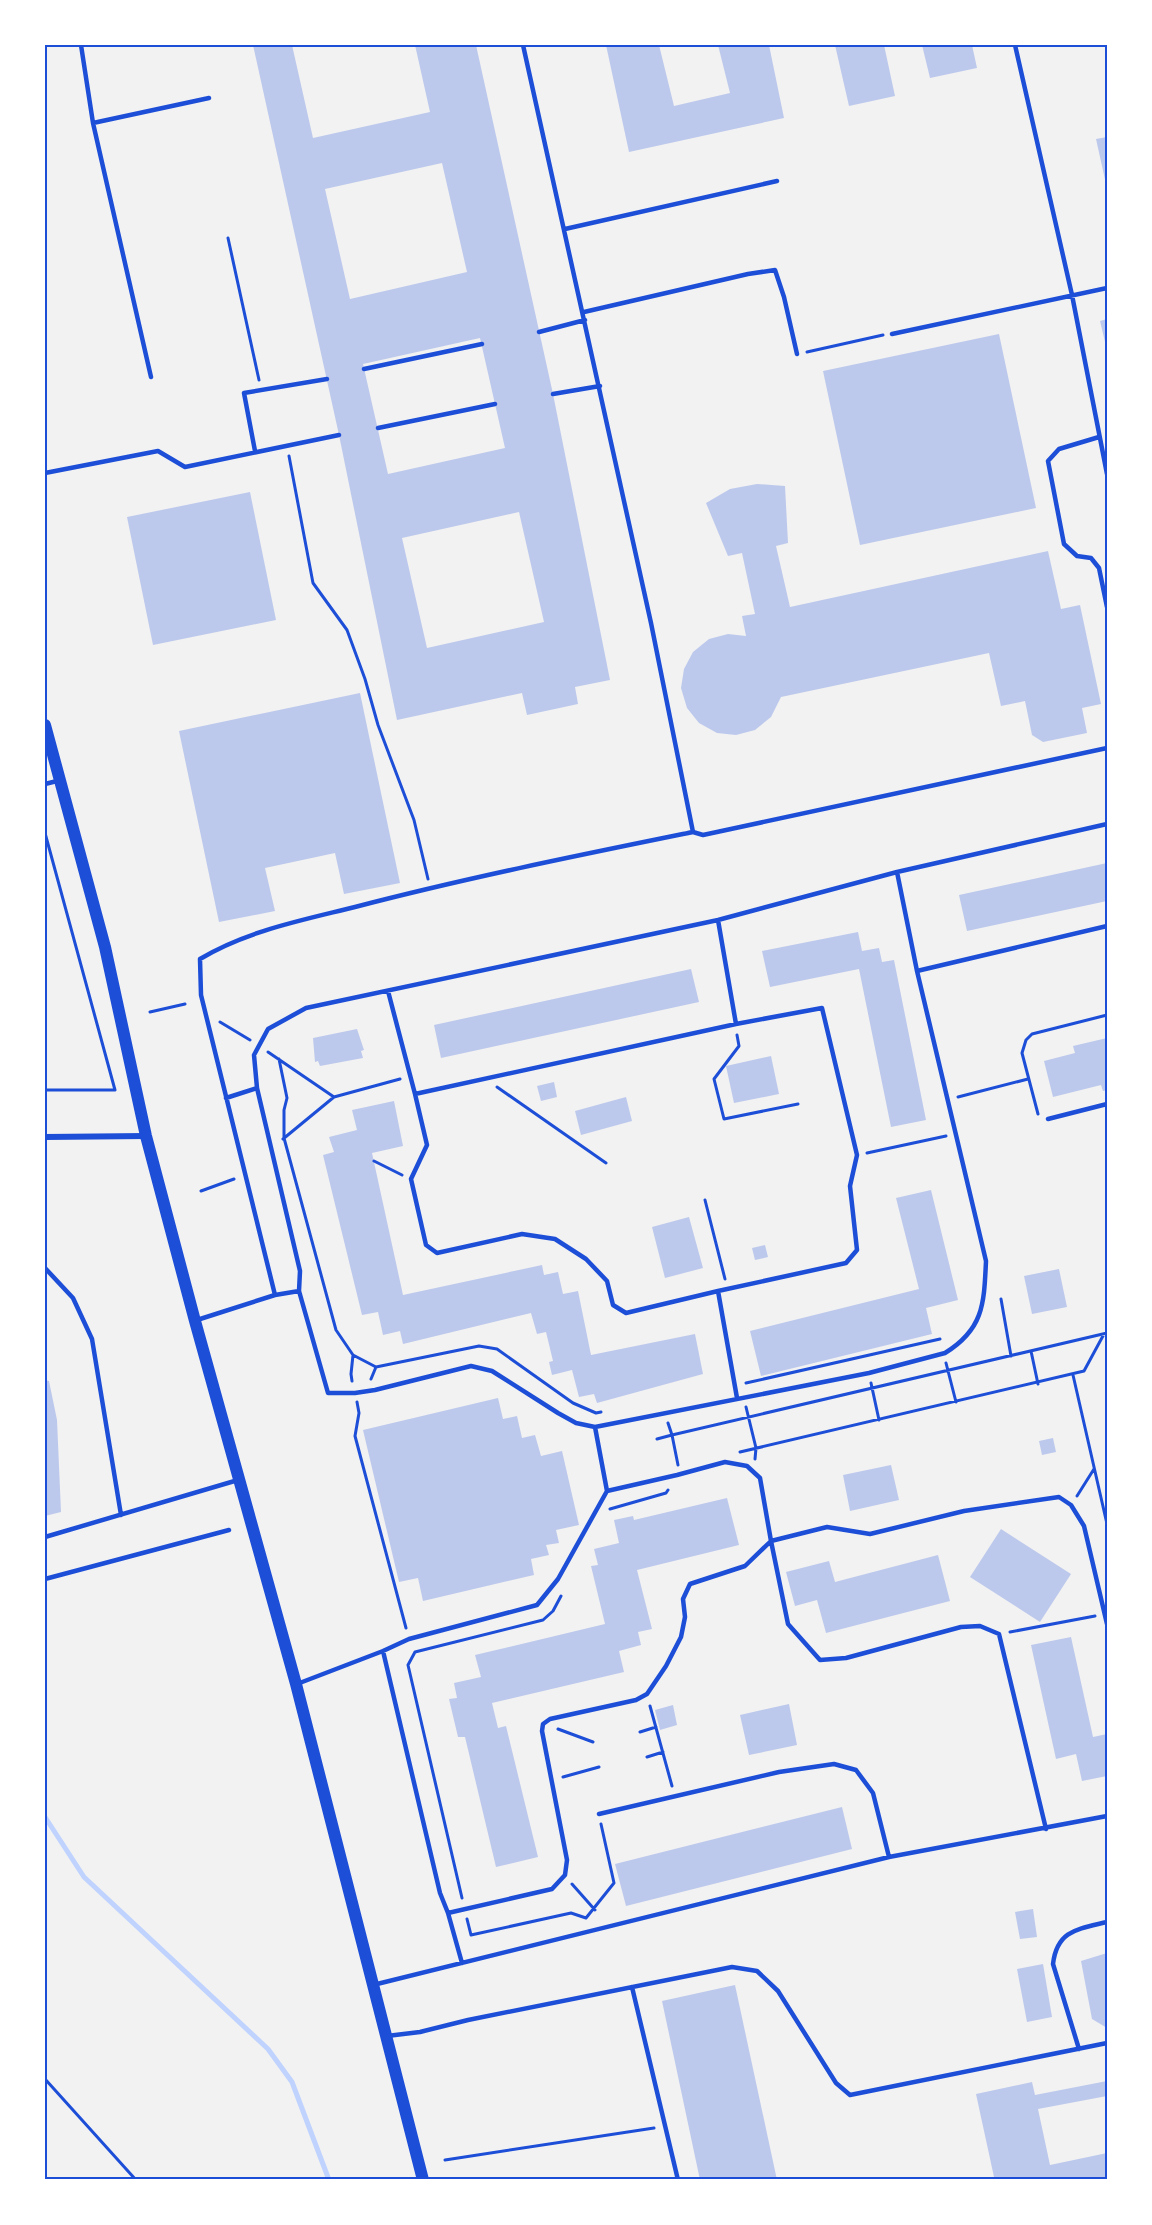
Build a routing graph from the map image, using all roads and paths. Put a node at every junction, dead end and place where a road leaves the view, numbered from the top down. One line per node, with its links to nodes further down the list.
1 (81, 45): 5 (lane)
2 (523, 45): 7 (lane)
3 (1015, 45): 10 (lane)
4 (209, 98): 5 (lane)
5 (93, 123): 18 (lane)
6 (777, 181): 7 (lane)
7 (565, 230): 11 (lane)
8 (228, 238): 21 (path)
9 (1107, 288): 10 (lane)
10 (1072, 296): 14 (lane); 26 (lane)
11 (584, 312): 12 (lane); 16 (lane)
12 (585, 320): 13 (lane); 20 (lane)
13 (539, 332)
14 (891, 333): 16 (path)
15 (482, 344): 17 (lane)
16 (797, 354)
17 (364, 369)
18 (151, 377)
19 (327, 378): 21 (lane)
20 (600, 386): 22 (lane); 37 (lane)
21 (261, 390): 28 (lane)
22 (553, 394)
23 (495, 404): 24 (lane)
24 (378, 428)
25 (339, 435): 27 (lane)
26 (1099, 437): 30 (lane); 31 (lane)
27 (287, 445): 28 (lane); 40 (path)
28 (255, 452): 29 (lane)
29 (45, 473)
30 (1107, 474)
31 (1107, 607)
32 (45, 724): 34 (main road)
33 (1107, 747): 37 (lane)
34 (60, 781): 35 (lane); 65 (main road)
35 (45, 784)
36 (1107, 824): 39 (lane)
37 (693, 832): 40 (lane)
38 (45, 833): 56 (path)
39 (897, 872): 41 (lane); 43 (lane)
40 (430, 888): 47 (lane)
41 (718, 920): 44 (lane); 49 (lane)
42 (1107, 926): 43 (lane)
43 (917, 971): 60 (lane)
44 (388, 991): 50 (lane); 52 (lane)
45 (185, 1004): 46 (path)
46 (150, 1012)
47 (206, 1014): 50 (path); 59 (lane)
48 (1107, 1015): 54 (path)
49 (736, 1024): 53 (lane); 61 (path); 69 (lane)
50 (259, 1046): 51 (path); 55 (lane)
51 (279, 1059): 58 (path); 67 (path)
52 (411, 1076): 57 (lane); 58 (path)
53 (485, 1079): 57 (lane); 71 (path)
54 (1028, 1079): 60 (path); 63 (path)
55 (257, 1088): 59 (lane); 68 (lane)
56 (45, 1090)
57 (415, 1095): 72 (lane)
58 (334, 1097): 67 (path)
59 (226, 1098): 80 (lane)
60 (947, 1099): 64 (lane)
61 (798, 1104)
62 (1107, 1104): 63 (lane)
63 (1048, 1119)
64 (956, 1134): 69 (path); 86 (lane)
65 (146, 1136): 66 (street); 82 (main road)
66 (45, 1137)
67 (284, 1138): 68 (path); 87 (path)
68 (271, 1150): 78 (lane)
69 (857, 1155): 77 (lane)
70 (374, 1161): 72 (path)
71 (606, 1163)
72 (411, 1179): 79 (lane)
73 (232, 1180): 74 (path)
74 (201, 1191)
75 (705, 1200): 77 (path)
76 (45, 1268): 115 (lane)
77 (727, 1289): 79 (lane)
78 (299, 1290): 80 (lane); 96 (lane)
79 (718, 1291): 94 (lane)
80 (275, 1295): 82 (lane)
81 (1001, 1299): 89 (path)
82 (195, 1321): 112 (main road)
83 (1106, 1334): 85 (path); 92 (path)
84 (940, 1339): 88 (path)
85 (1031, 1352): 89 (path); 93 (path)
86 (945, 1353): 90 (path); 91 (lane)
87 (354, 1355): 96 (path); 100 (path)
88 (865, 1356): 91 (path); 94 (path)
89 (1011, 1356): 90 (path)
90 (947, 1371): 95 (path); 99 (path)
91 (868, 1372): 95 (path); 97 (lane)
92 (1073, 1375): 93 (path); 110 (path)
93 (1038, 1383): 99 (path)
94 (735, 1385): 98 (lane)
95 (872, 1390): 102 (path); 103 (path)
96 (355, 1393): 104 (lane); 124 (path)
97 (745, 1396): 98 (lane); 102 (path)
98 (737, 1398): 101 (lane)
99 (956, 1402): 103 (path)
100 (605, 1412)
101 (665, 1414): 104 (lane); 105 (path)
102 (748, 1418): 105 (path); 107 (path)
103 (879, 1419): 107 (path)
104 (595, 1427): 113 (lane)
105 (672, 1435): 106 (path); 109 (path)
106 (657, 1439)
107 (756, 1448): 108 (path); 111 (path)
108 (734, 1453)
109 (670, 1468)
110 (1094, 1468): 114 (path); 116 (path)
111 (753, 1471): 113 (lane); 119 (lane)
112 (239, 1480): 115 (lane); 128 (main road)
113 (607, 1491): 124 (lane)
114 (1071, 1505): 119 (lane); 121 (lane)
115 (122, 1515): 118 (lane)
116 (1107, 1524)
117 (230, 1530): 120 (lane)
118 (45, 1537)
119 (771, 1541): 123 (lane); 129 (lane)
120 (45, 1579)
121 (1105, 1614): 122 (lane); 123 (path)
122 (1107, 1624)
123 (999, 1634): 141 (lane)
124 (409, 1639): 125 (lane); 126 (path)
125 (383, 1651): 128 (lane); 146 (lane)
126 (415, 1652)
127 (408, 1665): 144 (path)
128 (296, 1684): 151 (main road)
129 (647, 1694): 130 (lane); 131 (path)
130 (543, 1724): 133 (path); 137 (lane)
131 (656, 1727): 132 (path); 134 (path)
132 (640, 1732)
133 (593, 1742)
134 (663, 1752): 135 (path); 138 (path)
135 (646, 1757)
136 (599, 1767): 137 (path)
137 (553, 1780): 143 (lane)
138 (674, 1797): 139 (lane); 142 (lane)
139 (599, 1814): 145 (path)
140 (1107, 1816): 141 (lane)
141 (1046, 1829): 142 (lane)
142 (889, 1857): 150 (lane)
143 (565, 1875): 144 (lane); 145 (path)
144 (465, 1910): 146 (lane); 148 (path)
145 (595, 1910): 148 (path)
146 (448, 1914): 149 (lane)
147 (1107, 1922): 155 (lane)
148 (471, 1935): 149 (path)
149 (456, 1940): 150 (lane)
150 (462, 1963): 151 (lane)
151 (373, 1984): 153 (main road)
152 (632, 1987): 153 (lane); 155 (lane); 157 (lane)
153 (387, 2036): 160 (main road)
154 (1107, 2043): 155 (lane)
155 (1079, 2049)
156 (45, 2079): 159 (path)
157 (665, 2126): 158 (path); 161 (lane)
158 (445, 2160)
159 (135, 2180)
160 (423, 2180)
161 (678, 2180)

